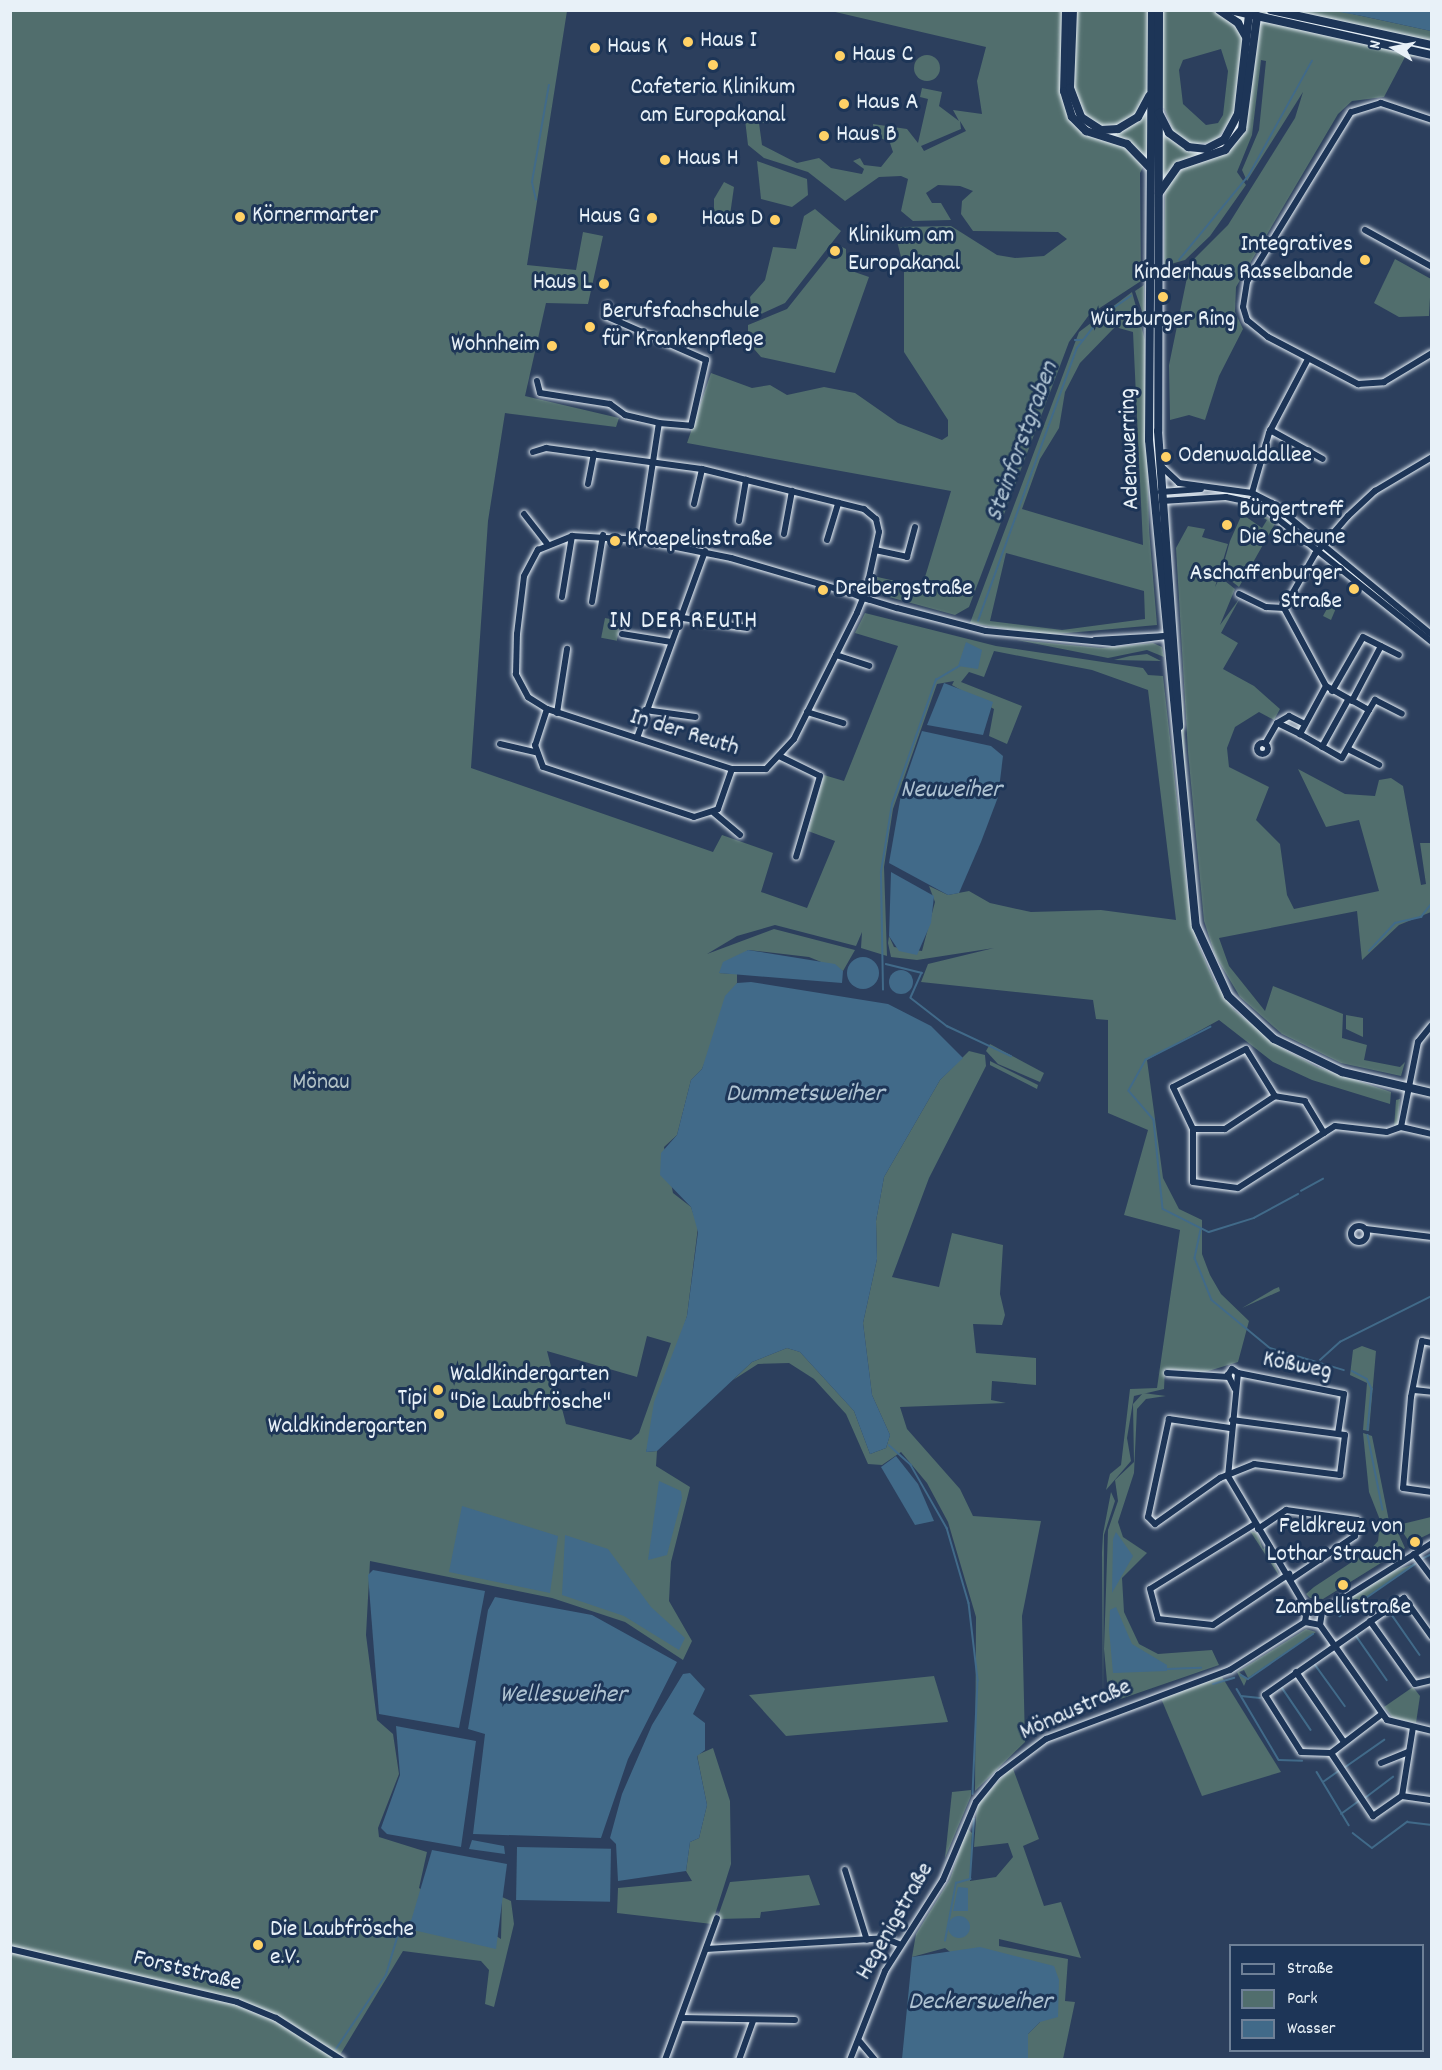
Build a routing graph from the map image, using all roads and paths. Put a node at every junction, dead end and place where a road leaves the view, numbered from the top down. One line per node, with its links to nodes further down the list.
1 (1066, 10): 16 (main road)
2 (1075, 10): 12 (main road)
3 (1152, 10): 12 (main road)
4 (1159, 10): 13 (main road)
5 (1220, 10): 9 (main road)
6 (1230, 10): 8 (main road)
7 (1271, 10): 10 (main road)
8 (1254, 13): 9 (main road); 11 (main road); 17 (main road)
9 (1246, 38): 13 (main road)
10 (1431, 45)
11 (1431, 55)
12 (1151, 89): 15 (main road)
13 (1157, 106): 15 (main road)
14 (1431, 120): 24 (street)
15 (1154, 139): 16 (main road, Adenauerring); 17 (main road, Adenauerring)
16 (1150, 169): 19 (main road, Adenauerring)
17 (1157, 198): 19 (main road, Adenauerring)
18 (1365, 230): 20 (street)
19 (1153, 265): 21 (main road, Adenauerring)
20 (1431, 267)
21 (1153, 285): 33 (main road, Adenauerring); 41 (main road, Adenauerring)
22 (608, 305): 26 (street)
23 (1431, 353): 24 (street)
24 (1308, 359): 27 (street)
25 (537, 381): 26 (street)
26 (659, 423): 32 (street)
27 (1270, 430): 31 (street); 39 (street)
28 (533, 452): 29 (street)
29 (594, 454): 32 (street); 36 (street)
30 (1431, 457): 53 (street)
31 (1323, 459)
32 (653, 463): 34 (street); 50 (street)
33 (1160, 464): 37 (street); 40 (main road, Adenauerring)
34 (702, 469): 35 (street); 43 (street)
35 (746, 480): 38 (street); 45 (street)
36 (588, 484)
37 (1217, 488): 39 (street); 40 (street)
38 (792, 491): 42 (street); 47 (street)
39 (1252, 493): 53 (street)
40 (1162, 496): 41 (main road); 53 (street); 65 (main road, Adenauerring)
41 (1152, 497): 65 (main road, Adenauerring)
42 (838, 503): 51 (street); 54 (street)
43 (694, 504)
44 (524, 514): 52 (street)
45 (740, 521)
46 (915, 527): 54 (street)
47 (784, 534)
48 (603, 535): 49 (street); 50 (street); 59 (street)
49 (572, 536): 52 (street); 57 (street)
50 (641, 540): 55 (street)
51 (827, 540)
52 (547, 543): 76 (street, In der Reuth)
53 (1320, 548): 60 (street); 64 (street); 67 (street)
54 (875, 550): 58 (street)
55 (705, 551): 58 (street); 61 (street)
56 (1239, 594): 60 (street)
57 (562, 597)
58 (863, 597): 65 (street); 70 (street)
59 (591, 602)
60 (1284, 608): 73 (street)
61 (683, 618): 62 (street); 66 (street)
62 (747, 628)
63 (622, 634): 66 (street)
64 (1431, 635)
65 (1170, 636): 100 (main road, Adenauerring)
66 (671, 642): 77 (street)
67 (1431, 642)
68 (1381, 646): 71 (street); 74 (street); 75 (street)
69 (567, 649): 80 (street)
70 (836, 655): 72 (street); 79 (street)
71 (1399, 655)
72 (868, 666)
73 (1326, 686): 74 (street); 85 (street)
74 (1332, 691): 75 (street)
75 (1350, 701): 78 (street); 90 (street)
76 (547, 710): 80 (street, In der Reuth); 92 (street)
77 (645, 710): 82 (street); 87 (street)
78 (1369, 710): 81 (street); 91 (street)
79 (807, 712): 83 (street); 93 (street)
80 (557, 713): 87 (street, In der Reuth)
81 (1402, 714)
82 (696, 717)
83 (843, 723)
84 (1277, 723): 85 (street); 86 (street); 89 (street)
85 (1305, 724): 86 (street)
86 (1300, 734): 90 (street)
87 (637, 738): 95 (street, In der Reuth)
88 (500, 744): 92 (street)
89 (1265, 744)
90 (1322, 747): 91 (street)
91 (1348, 749): 94 (street)
92 (535, 752): 96 (street)
93 (781, 757): 95 (street, In der Reuth); 98 (street)
94 (1379, 765)
95 (732, 769): 96 (street)
96 (714, 813): 97 (street)
97 (740, 835)
98 (796, 857)
99 (1431, 1024): 100 (street)
100 (1408, 1089): 101 (main road, Adenauerring); 103 (street)
101 (1431, 1093)
102 (1275, 1096): 104 (street); 104 (street); 105 (street)
103 (1401, 1127): 105 (street); 106 (street)
104 (1193, 1129): 105 (street)
105 (1324, 1132)
106 (1431, 1134)
107 (1366, 1229): 108 (street)
108 (1431, 1237)
109 (1431, 1343): 114 (street)
110 (1167, 1373): 112 (street)
111 (1238, 1373): 112 (street); 113 (street); 118 (street, Kößweg)
112 (1229, 1377): 113 (street)
113 (1236, 1389): 116 (street)
114 (1414, 1390): 115 (street); 120 (street)
115 (1431, 1392)
116 (1232, 1420): 117 (street); 118 (street)
117 (1230, 1428): 119 (street); 119 (street)
118 (1338, 1434): 119 (street)
119 (1228, 1476): 121 (street)
120 (1431, 1492)
121 (1257, 1526): 124 (street); 124 (street); 124 (street)
122 (1431, 1543): 123 (street)
123 (1414, 1554): 125 (street); 127 (street)
124 (1290, 1576): 126 (street)
125 (1431, 1578)
126 (1307, 1609): 127 (street); 129 (street)
127 (1322, 1612): 130 (street)
128 (1371, 1621): 131 (street); 132 (street); 134 (street)
129 (1305, 1622): 130 (street); 144 (street, Mönaustraße)
130 (1320, 1625): 132 (street)
131 (1431, 1637)
132 (1334, 1645): 133 (street); 135 (street)
133 (1296, 1672): 138 (street); 140 (street)
134 (1431, 1680)
135 (1382, 1714): 136 (street); 138 (street)
136 (1413, 1727): 137 (street); 139 (street)
137 (1431, 1731)
138 (1344, 1742): 140 (street)
139 (1408, 1752): 141 (street); 142 (street)
140 (1331, 1753): 142 (street)
141 (1381, 1763)
142 (1402, 1796): 143 (street)
143 (1431, 1800)
144 (976, 1802): 148 (street, Hegenigstraße)
145 (845, 1870): 147 (street)
146 (717, 1918): 150 (street)
147 (867, 1940): 148 (street); 150 (street)
148 (902, 1945): 154 (street, Hegenigstraße)
149 (10, 1949): 155 (street, Forststraße)
150 (706, 1949): 151 (street)
151 (681, 2018): 153 (street); 156 (street)
152 (795, 2020): 153 (street)
153 (753, 2021): 157 (street)
154 (861, 2042): 158 (street, Hegenigstraße); 159 (street)
155 (342, 2060)
156 (665, 2060)
157 (739, 2060)
158 (850, 2060)
159 (875, 2060)

